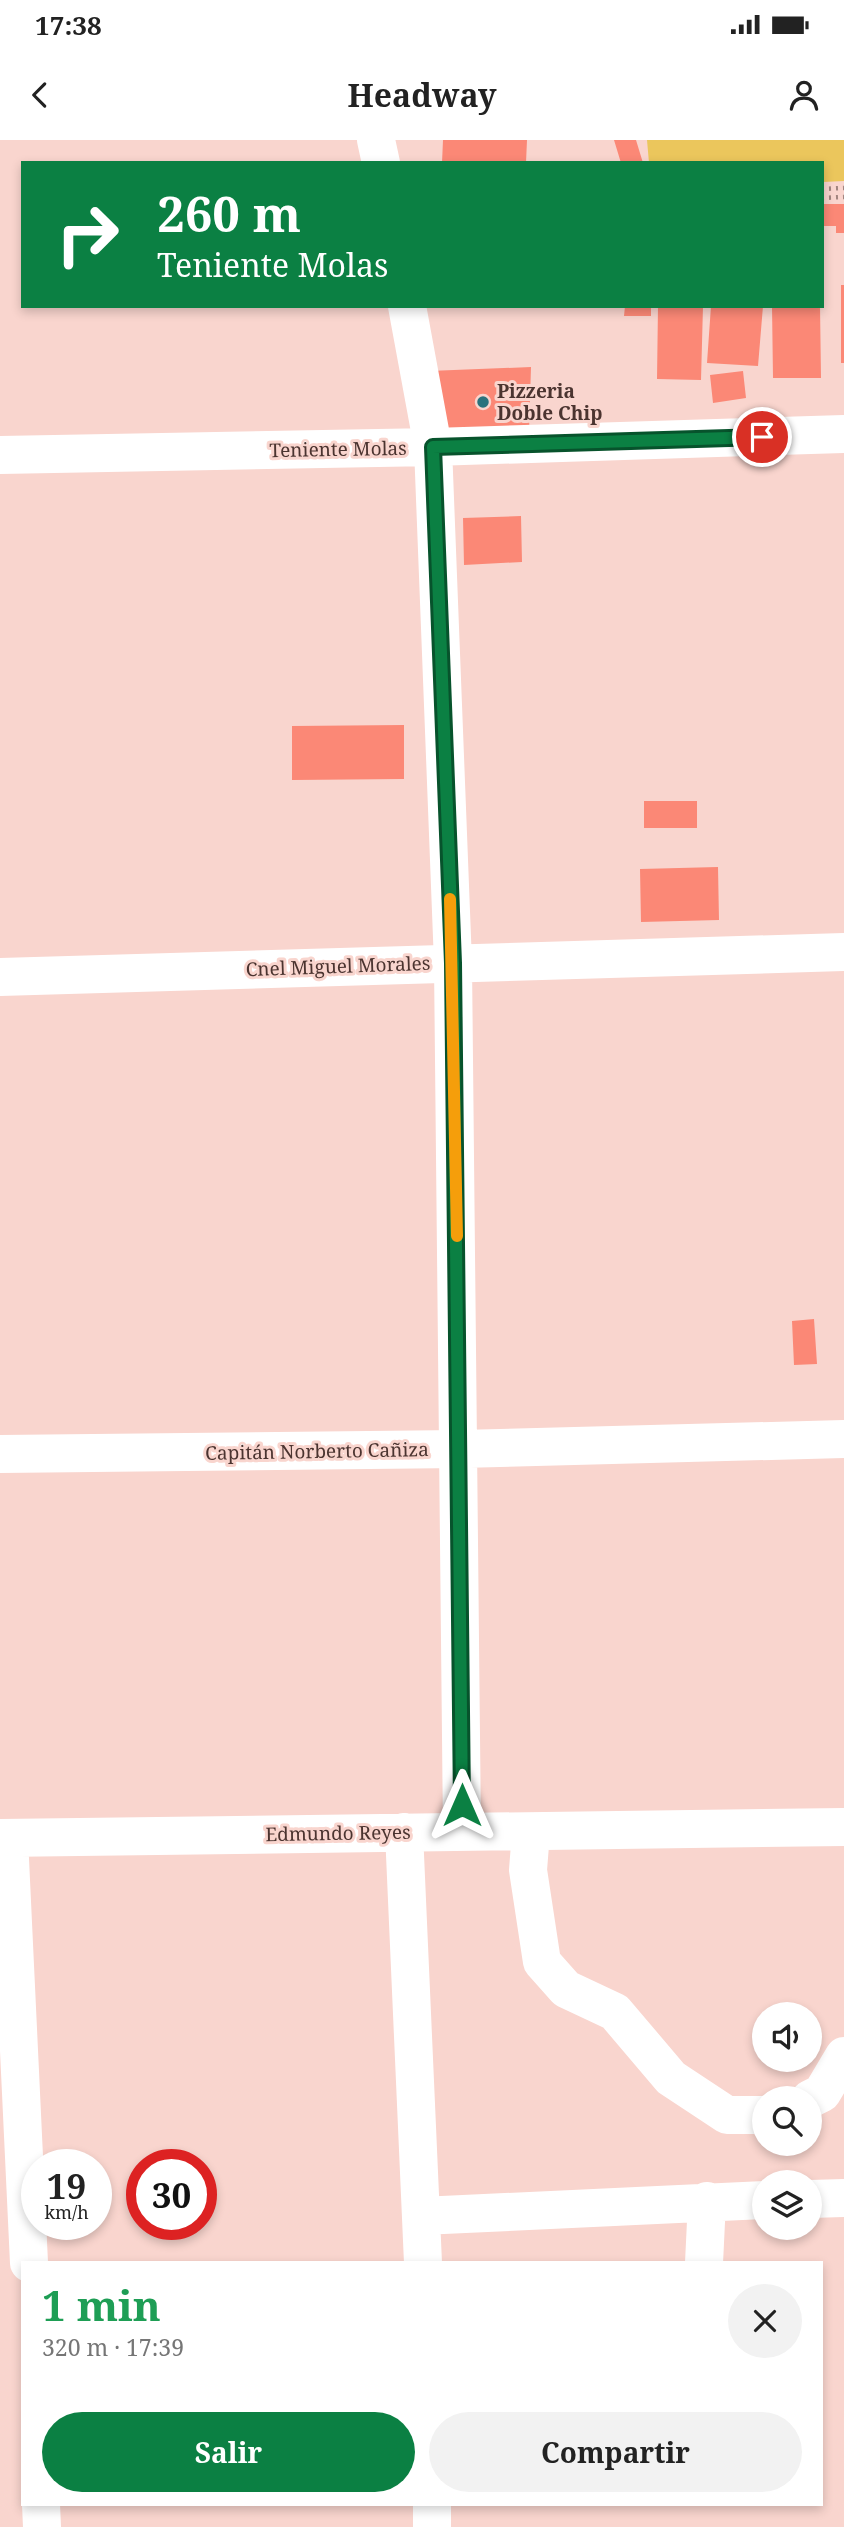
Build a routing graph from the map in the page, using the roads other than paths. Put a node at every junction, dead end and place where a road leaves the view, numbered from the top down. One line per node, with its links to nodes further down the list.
1 (376, 140): 2 (street)
2 (381, 161)
3 (407, 308): 5 (street)
4 (844, 434): 5 (street, Teniente Molas)
5 (433, 447): 6 (street, Teniente Molas); 8 (street)
6 (0, 455)
7 (844, 952): 8 (street, Cnel Miguel Morales)
8 (453, 963): 9 (street, Cnel Miguel Morales); 11 (street)
9 (0, 977)
10 (844, 1439): 11 (street, Capitán Norberto Cañiza)
11 (460, 1449): 12 (street, Capitán Norberto Cañiza); 15 (street)
12 (0, 1454)
13 (844, 1827): 16 (street, Edmundo Reyes)
14 (404, 1832): 15 (street, Edmundo Reyes); 17 (street, Edmundo Reyes); 25 (street)
15 (462, 1832): 16 (street, Edmundo Reyes)
16 (531, 1832): 20 (street)
17 (4, 1838): 26 (street)
18 (844, 2056): 19 (street)
19 (822, 2093)
20 (752, 2115)
21 (844, 2198): 22 (street)
22 (822, 2199)
23 (752, 2200): 24 (street)
24 (707, 2201): 25 (street); 28 (street)
25 (421, 2216): 27 (street)
26 (29, 2261)
27 (423, 2261)
28 (704, 2261)
29 (41, 2506): 31 (street)
30 (432, 2506): 32 (street)
31 (42, 2527)
32 (432, 2527)

